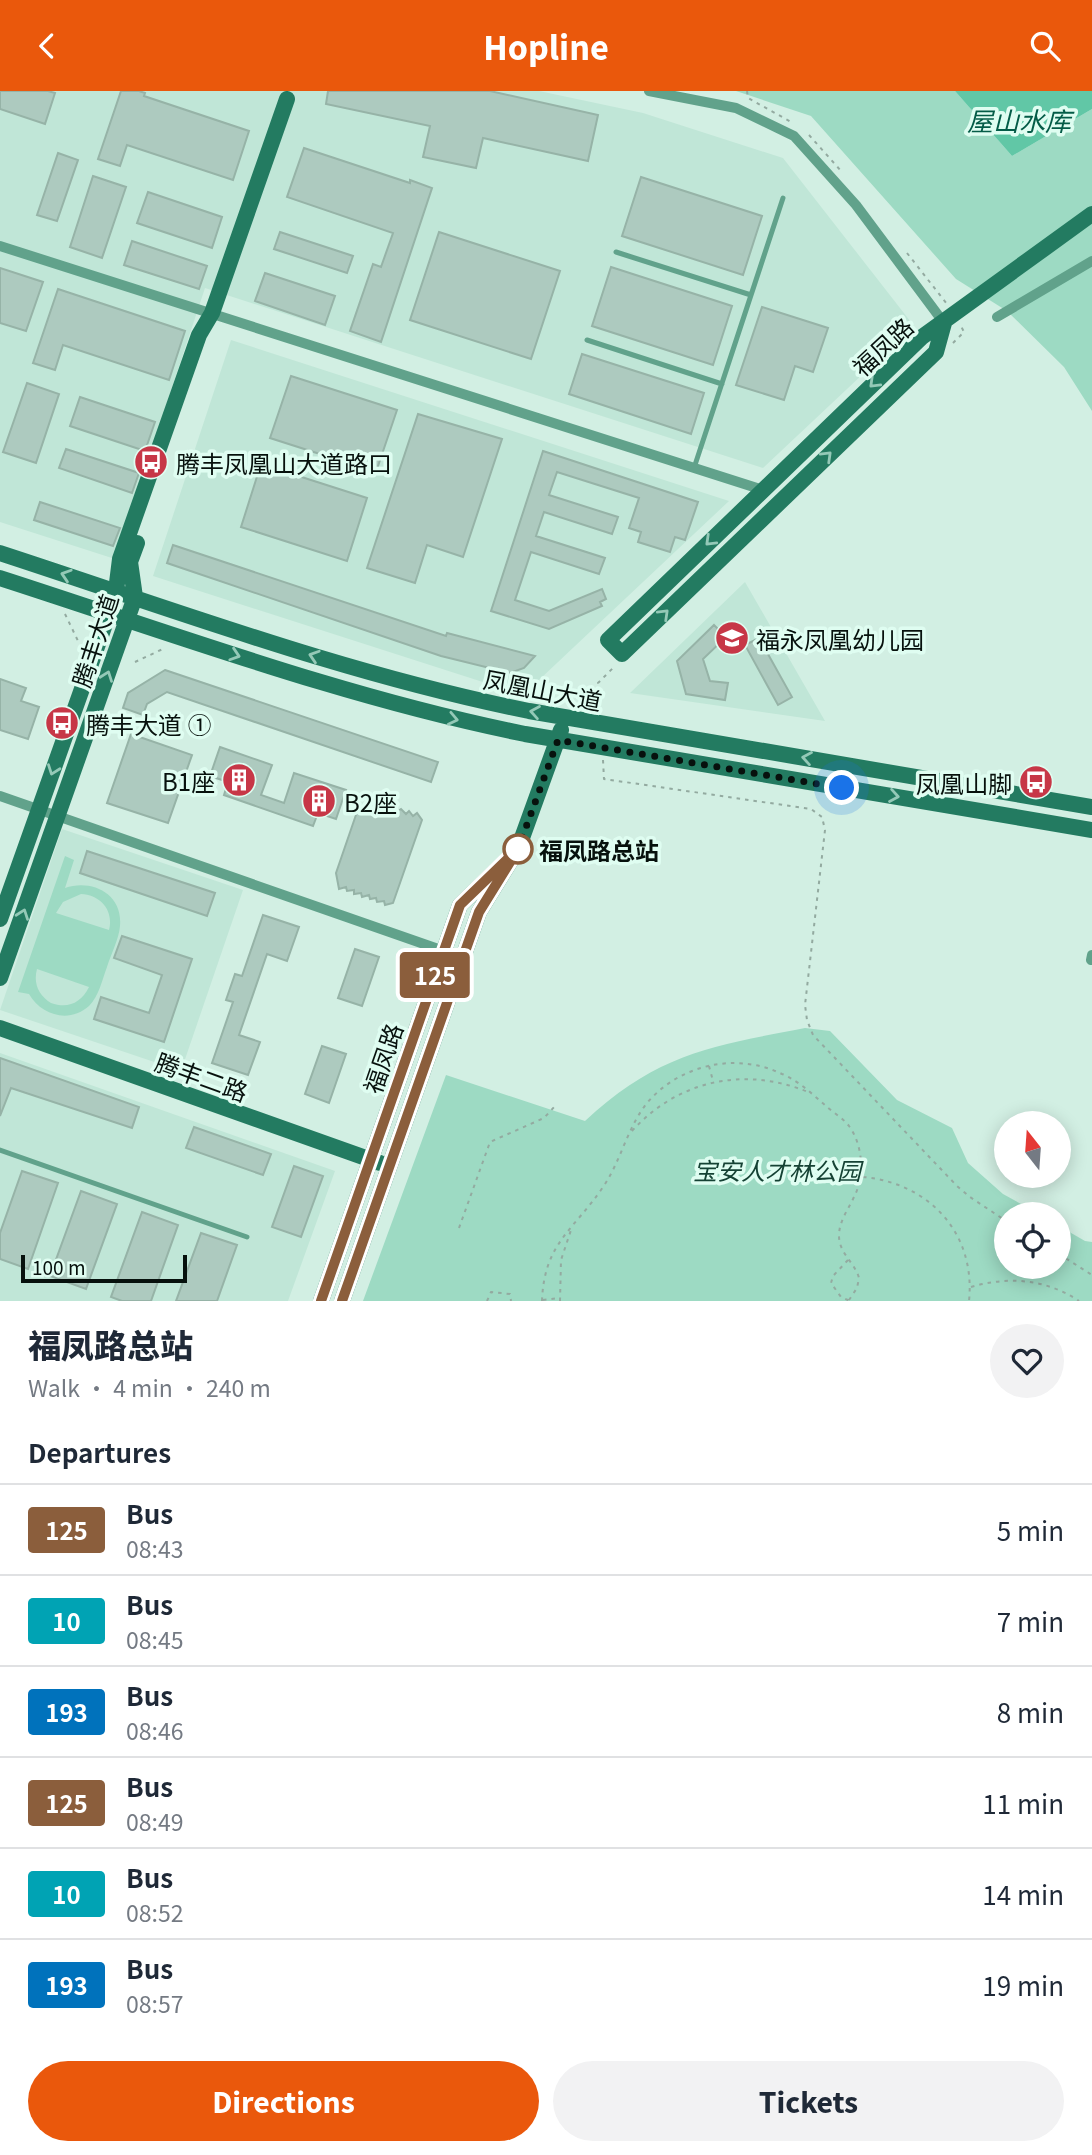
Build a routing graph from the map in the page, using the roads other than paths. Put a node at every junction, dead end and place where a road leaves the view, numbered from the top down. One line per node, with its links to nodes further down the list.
1 (649, 91): 11 (street)
2 (286, 99): 9 (main road, 腾丰大道)
3 (783, 198): 8 (lane)
4 (1092, 214): 11 (main road)
5 (0, 246): 9 (street)
6 (616, 252): 8 (lane)
7 (1092, 261): 10 (street)
8 (751, 295): 13 (lane)
9 (212, 313): 14 (street); 18 (main road, 腾丰大道); 19 (main road, 腾丰大道)
10 (997, 317)
11 (944, 323): 15 (main road, 福凤路, one-way to 15); 15 (main road, 福凤路, one-way to 11)
12 (587, 340): 13 (lane)
13 (722, 384): 14 (lane)
14 (694, 468): 15 (street)
15 (764, 490)
16 (0, 553): 18 (main road, 凤凰山大道, one-way to 16)
17 (0, 577): 20 (main road, 凤凰山大道)
18 (116, 591): 19 (main road, 凤凰山大道); 20 (main road, 腾丰大道)
19 (135, 597): 21 (main road, 腾丰大道); 22 (main road, 凤凰山大道, one-way to 19)
20 (109, 613): 21 (main road, 凤凰山大道); 26 (main road, 腾丰大道, one-way to 26)
21 (128, 619): 23 (main road, 凤凰山大道, one-way to 23); 27 (main road, 腾丰大道, one-way to 21)
22 (566, 717): 23 (main road, 福凤路); 25 (main road, 凤凰山大道, one-way to 22)
23 (558, 740): 28 (main road, 凤凰山大道, one-way to 28); 29 (main road, 福凤路)
24 (0, 796): 26 (street)
25 (1092, 807)
26 (39, 809): 27 (street); 30 (main road, 腾丰大道)
27 (58, 816): 31 (street); 32 (main road, 腾丰大道, one-way to 27)
28 (1092, 830)
29 (518, 849): 31 (main road, 福凤路); 36 (main road, 福凤路)
30 (0, 919)
31 (444, 951): 35 (main road, 福凤路)
32 (0, 978)
33 (0, 1028): 35 (main road, 腾丰二路)
34 (0, 1150): 37 (lane)
35 (370, 1160): 36 (main road, 腾丰二路); 38 (main road, 福凤路)
36 (389, 1166): 39 (main road, 福凤路)
37 (247, 1237)
38 (321, 1301)
39 (342, 1301)

